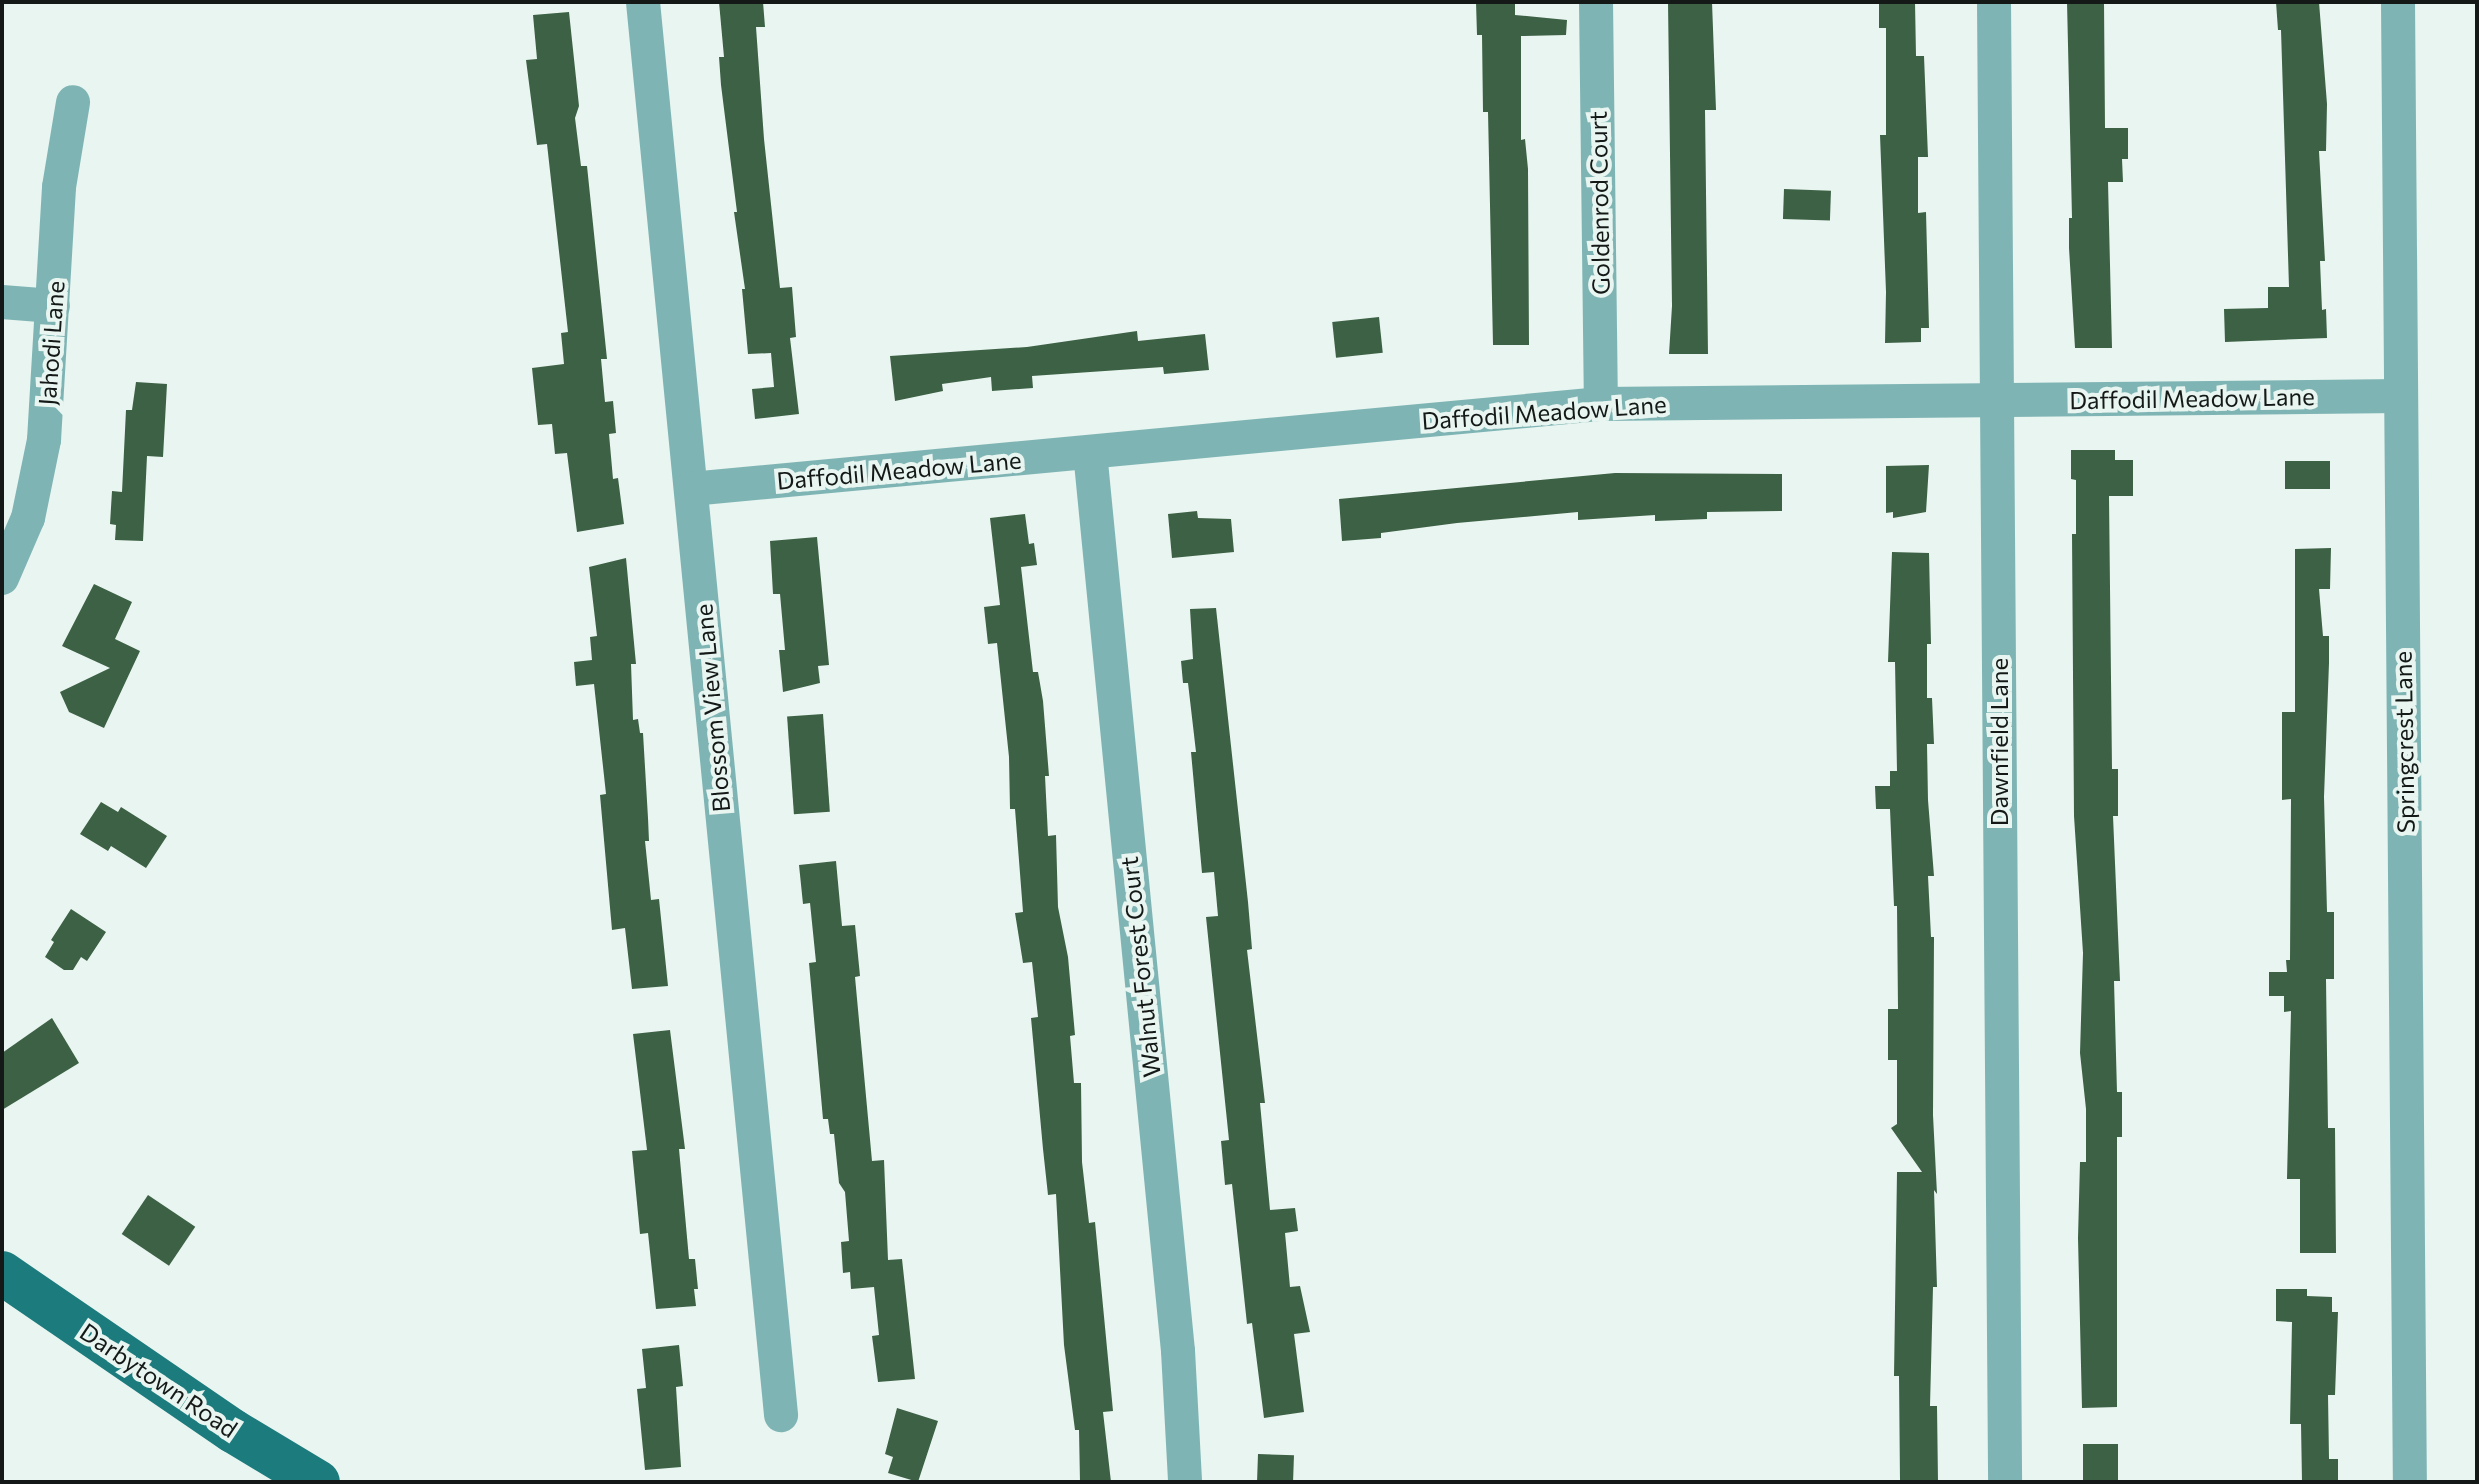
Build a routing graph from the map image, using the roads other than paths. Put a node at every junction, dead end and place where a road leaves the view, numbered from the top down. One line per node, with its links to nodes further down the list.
1 (643, 2): 12 (street, Blossom View Lane)
2 (1596, 2): 10 (street, Goldenrod Court)
3 (1994, 2): 9 (street, Dawnfield Lane)
4 (2398, 2): 8 (street, Springcrest Lane)
5 (73, 102): 7 (street, Jahodi Lane)
6 (2, 302): 7 (street)
7 (53, 306): 13 (street, Jahodi Lane)
8 (2401, 396): 9 (street, Daffodil Meadow Lane); 19 (street, Springcrest Lane)
9 (1997, 400): 10 (street, Daffodil Meadow Lane); 18 (street, Dawnfield Lane)
10 (1601, 404): 11 (street, Daffodil Meadow Lane)
11 (1090, 452): 12 (street, Daffodil Meadow Lane); 17 (street, Walnut Forest Court)
12 (691, 489): 15 (street, Blossom View Lane)
13 (2, 578)
14 (2, 1273): 16 (main road, Darbytown Road)
15 (781, 1415)
16 (318, 1482)
17 (1185, 1482)
18 (2005, 1482)
19 (2410, 1482)

